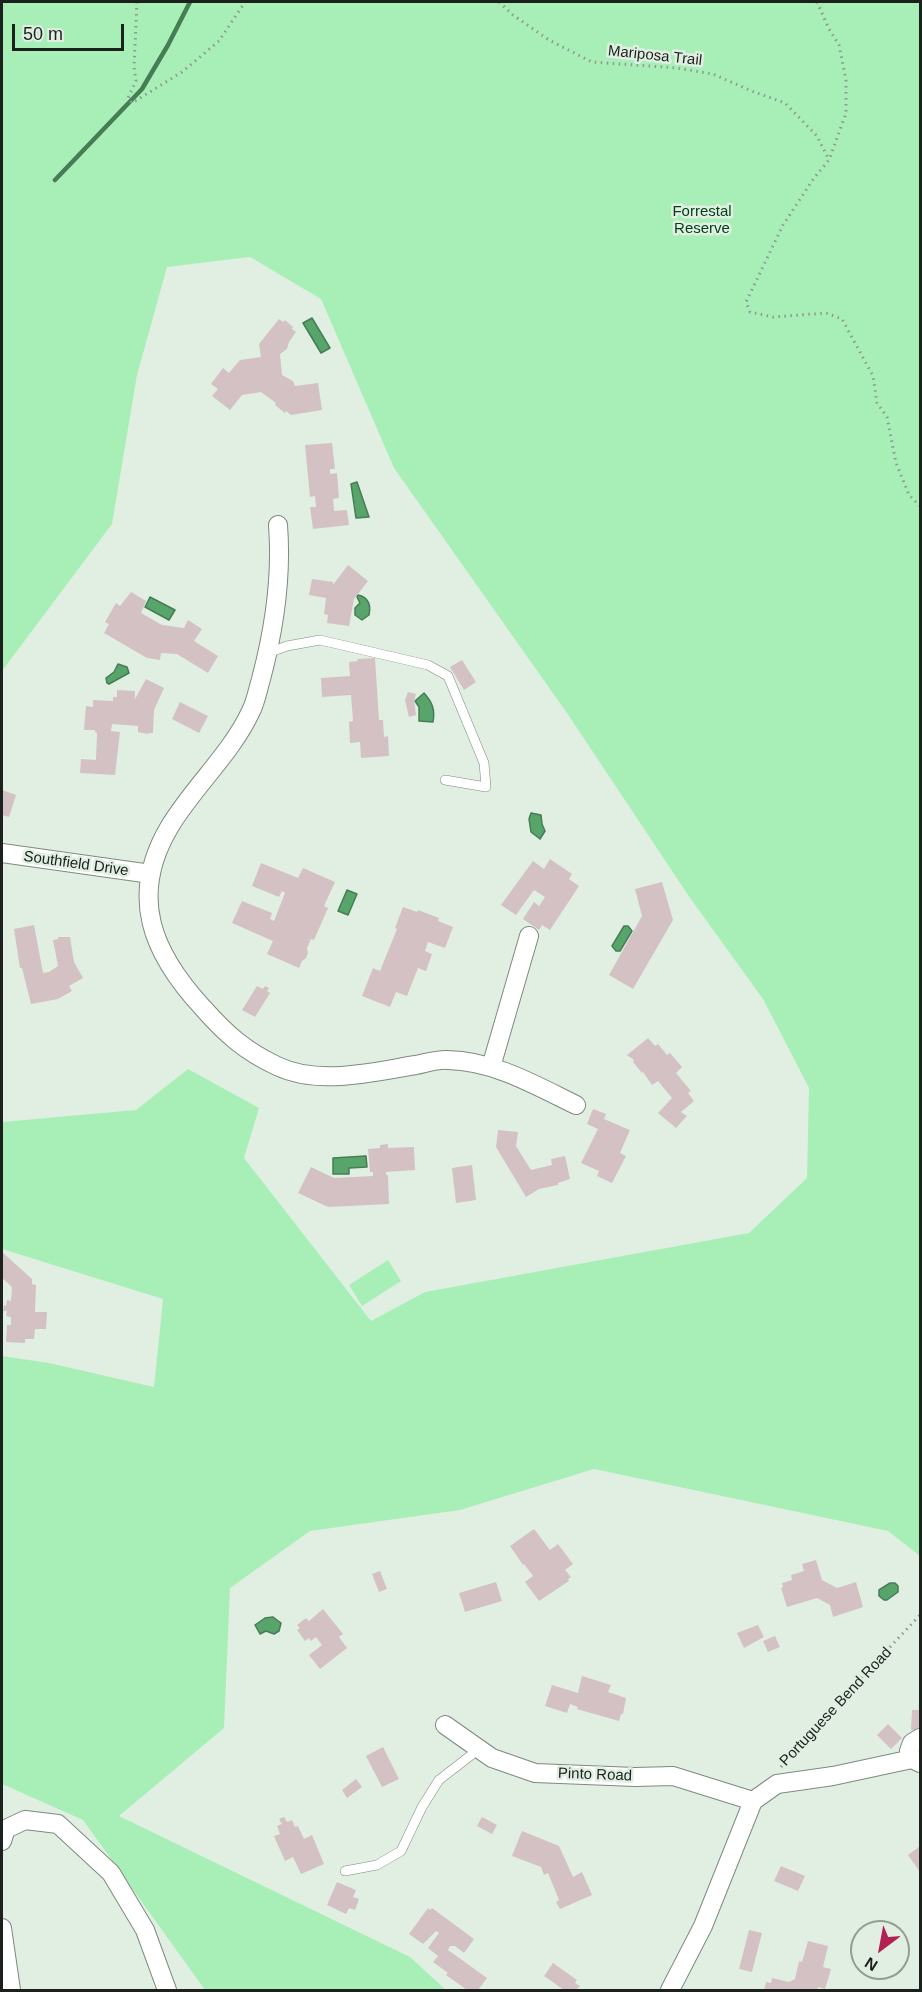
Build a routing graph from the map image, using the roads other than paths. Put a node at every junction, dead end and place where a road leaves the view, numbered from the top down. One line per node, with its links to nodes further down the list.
1 (278, 525): 2 (street)
2 (268, 653): 3 (lane); 5 (street)
3 (444, 780)
4 (2, 853): 5 (street, Southfield Drive)
5 (150, 874): 7 (street)
6 (529, 936): 7 (street)
7 (491, 1067): 8 (street)
8 (576, 1105)
9 (445, 1725): 11 (street, Pinto Road)
10 (921, 1738): 12 (street, Portuguese Bend Road)
11 (479, 1749): 13 (street, Pinto Road); 15 (lane)
12 (916, 1761): 13 (street, Portuguese Bend Road)
13 (753, 1801): 20 (street)
14 (2, 1841): 19 (street)
15 (345, 1871)
16 (2, 1928): 17 (street)
17 (4, 1967): 18 (street)
18 (11, 1990)
19 (167, 1990)
20 (670, 1990)

